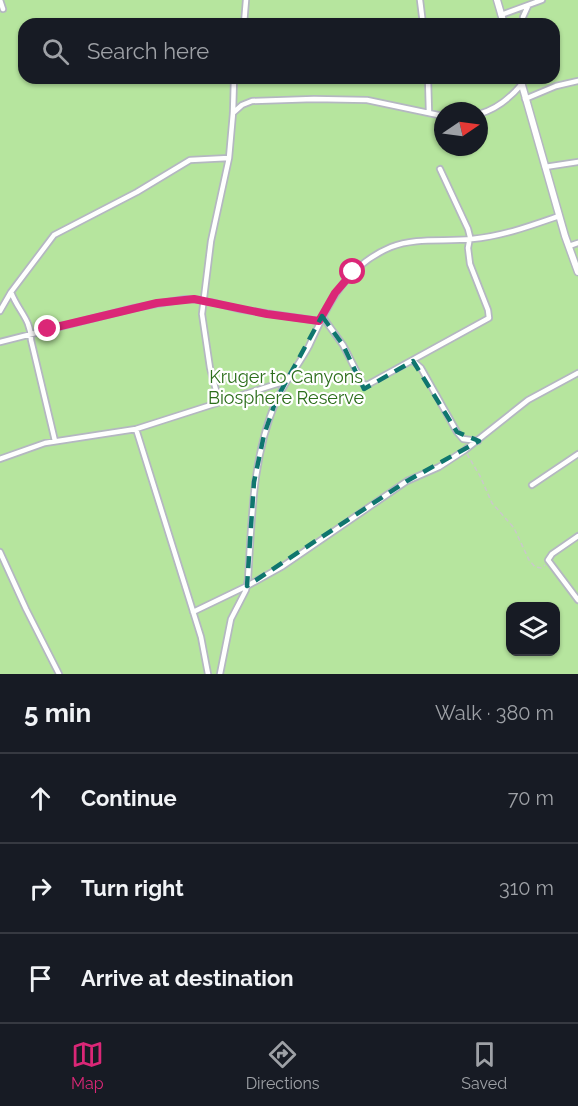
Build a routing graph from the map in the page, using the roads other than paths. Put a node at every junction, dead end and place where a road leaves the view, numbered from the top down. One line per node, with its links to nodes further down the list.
1 (0, 0): 7 (street)
2 (246, 0): 9 (street)
3 (420, 0): 10 (street)
4 (497, 0): 8 (street)
5 (542, 0): 6 (street)
6 (528, 6): 8 (street); 12 (street)
7 (3, 9)
8 (501, 15): 11 (street)
9 (244, 18)
10 (422, 18)
11 (502, 18)
12 (523, 18)
13 (578, 81): 18 (street)
14 (234, 84): 20 (street)
15 (428, 84): 21 (street)
16 (518, 84): 19 (street)
17 (521, 84): 18 (street)
18 (525, 99): 25 (street)
19 (488, 111)
20 (233, 113): 21 (street); 23 (street)
21 (429, 113): 22 (street)
22 (434, 114)
23 (229, 158): 32 (street); 33 (street)
24 (578, 162): 25 (street)
25 (545, 166): 27 (street)
26 (440, 169): 28 (street)
27 (560, 216): 28 (street); 30 (street)
28 (470, 239): 35 (street); 38 (street)
29 (578, 243): 30 (street)
30 (569, 246): 31 (street)
31 (578, 272)
32 (11, 292): 34 (street); 36 (street)
33 (204, 300): 35 (street); 36 (street); 41 (street)
34 (0, 311)
35 (320, 318): 38 (street); 40 (street)
36 (31, 334): 37 (street); 43 (street)
37 (0, 342)
38 (413, 361): 44 (street)
39 (578, 373): 44 (street)
40 (286, 381): 41 (street); 50 (street)
41 (219, 401): 42 (street)
42 (136, 429): 43 (street); 52 (street)
43 (55, 441): 46 (street)
44 (478, 441): 50 (street)
45 (578, 454): 47 (street)
46 (0, 459)
47 (532, 485)
48 (578, 536): 51 (street)
49 (0, 552): 53 (street)
50 (247, 586): 52 (street); 55 (street)
51 (578, 600)
52 (193, 612): 54 (street)
53 (59, 674)
54 (208, 674)
55 (220, 674)

